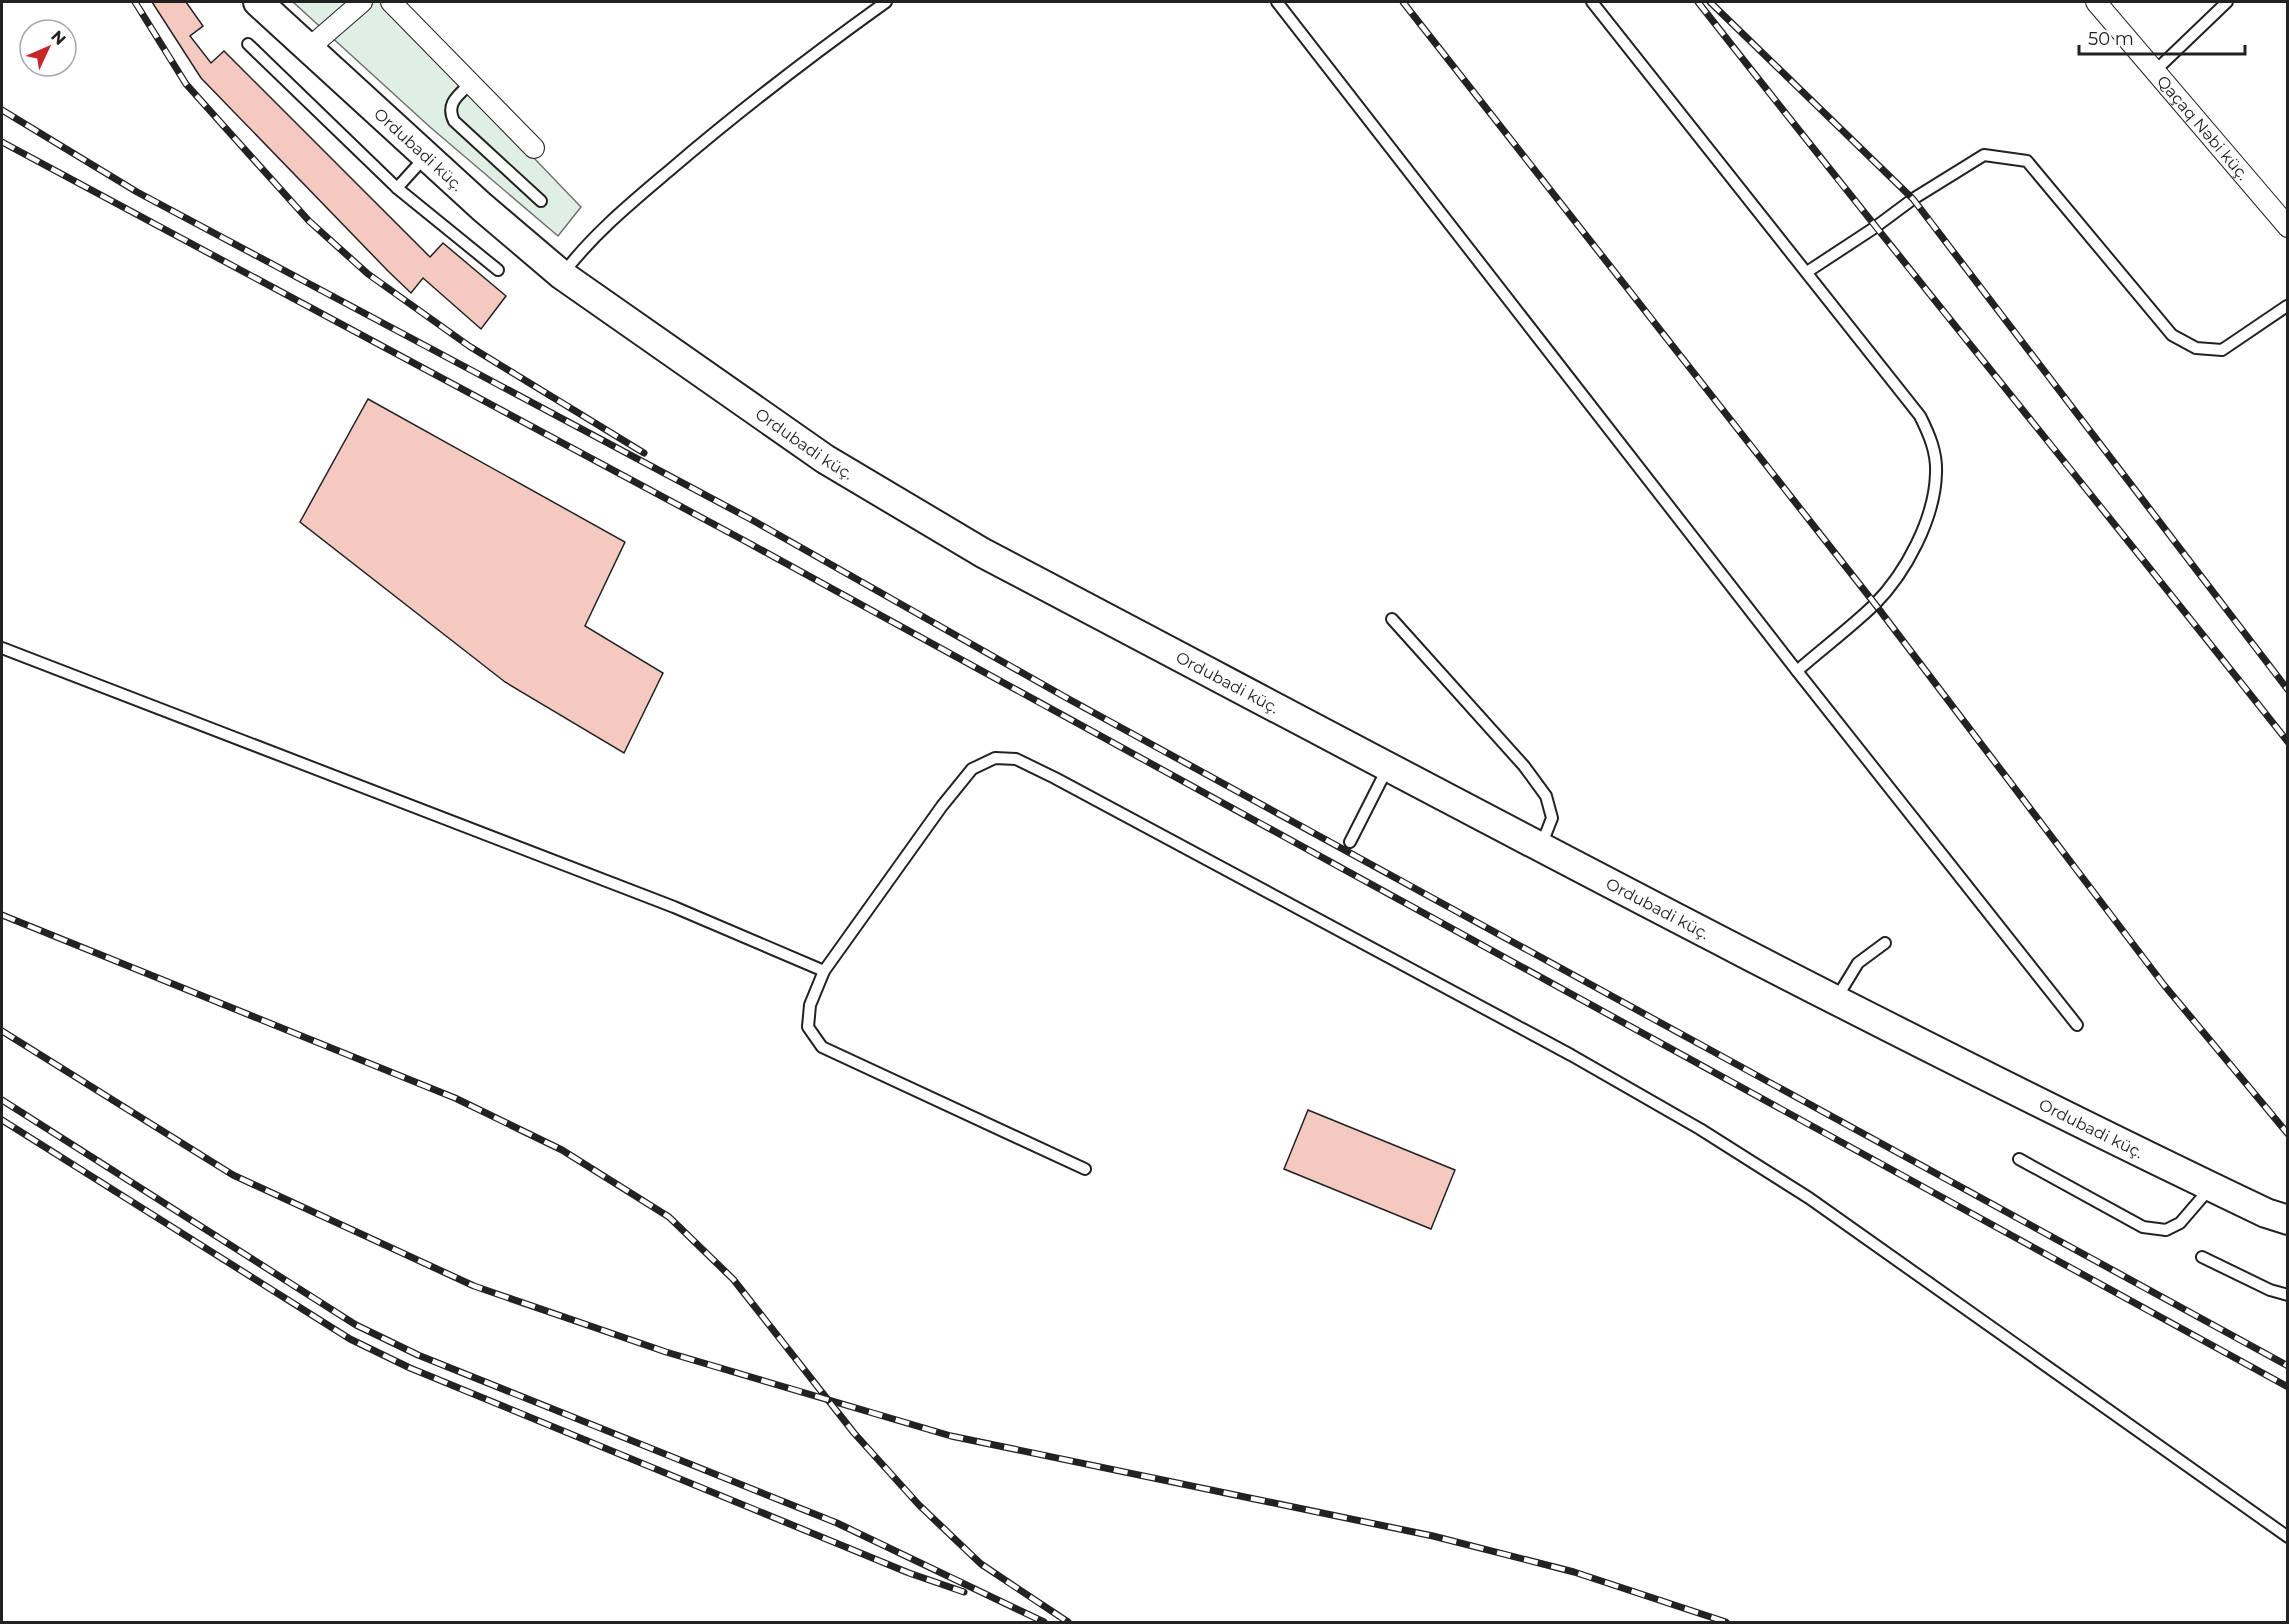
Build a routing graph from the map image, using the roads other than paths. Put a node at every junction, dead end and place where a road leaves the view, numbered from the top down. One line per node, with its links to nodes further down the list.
1 (258, 2): 10 (main road, Ordubadi küç.)
2 (362, 2): 10 (street)
3 (392, 2): 12 (street)
4 (886, 2): 20 (lane)
5 (1277, 2): 24 (lane)
6 (1592, 2): 19 (lane)
7 (2096, 2): 11 (street, Qaçaq Nəbi küç.)
8 (2227, 2): 11 (lane)
9 (248, 44): 15 (lane)
10 (309, 48): 14 (main road, Ordubadi küç.)
11 (2155, 71): 17 (street, Qaçaq Nəbi küç.)
12 (471, 83): 13 (street); 16 (lane)
13 (534, 148)
14 (426, 155): 15 (lane); 20 (main road, Ordubadi küç.)
15 (397, 188): 18 (lane)
16 (541, 201)
17 (2288, 227)
18 (498, 270)
19 (1806, 272): 21 (lane); 24 (lane)
20 (562, 275): 25 (main road, Ordubadi küç.)
21 (2287, 306)
22 (1392, 619): 27 (lane)
23 (2, 648): 29 (lane)
24 (1797, 671): 31 (lane)
25 (1389, 766): 26 (lane); 27 (main road, Ordubadi küç.)
26 (1350, 842)
27 (1541, 846): 30 (main road, Ordubadi küç.)
28 (1886, 943): 30 (lane)
29 (824, 971): 33 (lane); 38 (lane)
30 (1836, 999): 34 (main road, Ordubadi küç.)
31 (2077, 1025)
32 (2019, 1159): 34 (lane)
33 (1085, 1169)
34 (2211, 1186): 35 (main road, Ordubadi küç.)
35 (2288, 1220)
36 (2202, 1257): 37 (lane)
37 (2288, 1295)
38 (2288, 1537)

